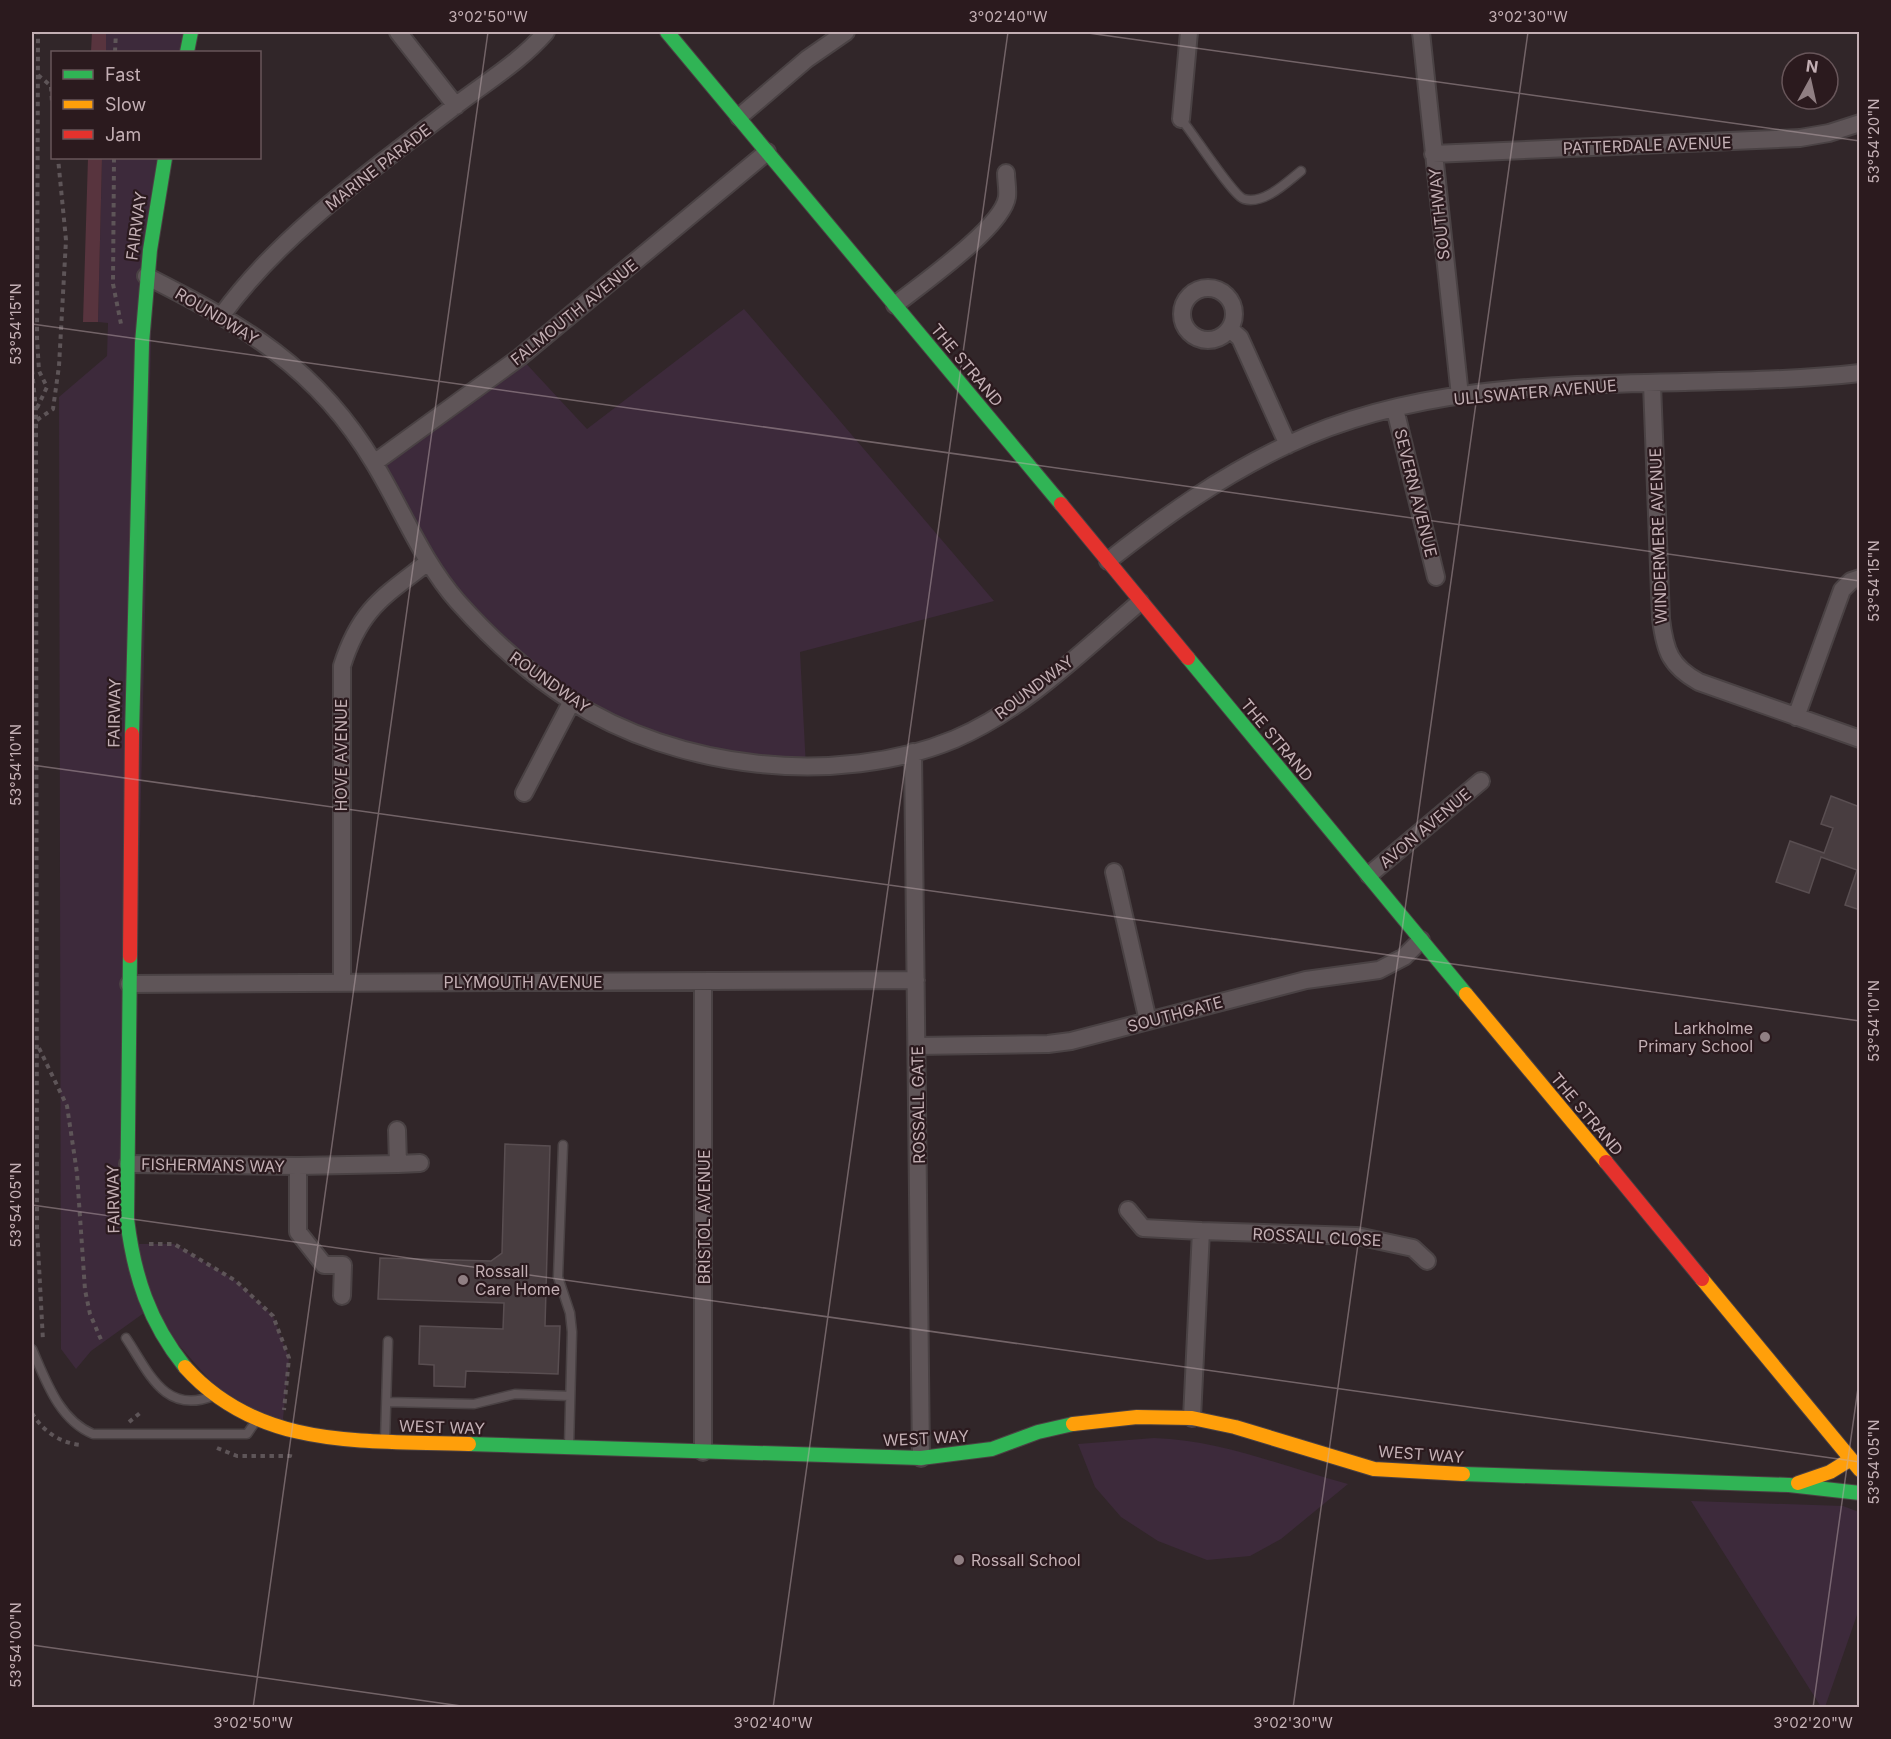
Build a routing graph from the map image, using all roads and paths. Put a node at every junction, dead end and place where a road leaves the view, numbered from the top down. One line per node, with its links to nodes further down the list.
1 (38, 32): 12 (path)
2 (116, 32): 10 (path)
3 (191, 32): 11 (street)
4 (398, 32): 14 (street)
5 (546, 32): 14 (street, MARINE PARADE)
6 (667, 32): 15 (street, THE STRAND)
7 (846, 32): 15 (street)
8 (1189, 32): 16 (street)
9 (1421, 32): 19 (street, SOUTHWAY)
10 (115, 51)
11 (187, 51)
12 (38, 75): 13 (path); 35 (path)
13 (51, 86)
14 (456, 106): 27 (street, MARINE PARADE)
15 (739, 117): 18 (street, THE STRAND)
16 (1181, 119): 23 (lane)
17 (1860, 123): 19 (street, PATTERDALE AVENUE)
18 (767, 152): 26 (street, THE STRAND); 38 (street, FALMOUTH AVENUE)
19 (1433, 154): 33 (street, SOUTHWAY)
20 (58, 159): 36 (path)
21 (114, 159): 29 (path)
22 (165, 159): 25 (street, FAIRWAY)
23 (1301, 171)
24 (1005, 174): 26 (street)
25 (146, 276): 27 (street, ROUNDWAY); 56 (street, FAIRWAY)
26 (895, 305): 39 (street, THE STRAND)
27 (222, 315): 38 (street, ROUNDWAY)
28 (1230, 329): 37 (street)
29 (122, 330)
30 (32, 370): 35 (path)
31 (1860, 374): 32 (street, ULLSWATER AVENUE)
32 (1652, 384): 33 (street, ULLSWATER AVENUE); 45 (street, WINDERMERE AVENUE)
33 (1460, 396): 34 (street, ULLSWATER AVENUE)
34 (1395, 409): 37 (street, ULLSWATER AVENUE); 41 (street, SEVERN AVENUE)
35 (36, 410): 36 (path)
36 (36, 421): 58 (path)
37 (1288, 445): 39 (street, ULLSWATER AVENUE)
38 (374, 463): 40 (street, ROUNDWAY)
39 (1108, 561): 43 (street, THE STRAND)
40 (428, 562): 44 (street, ROUNDWAY); 54 (street, HOVE AVENUE)
41 (1436, 577)
42 (1860, 578): 45 (street)
43 (1140, 602): 47 (street, ROUNDWAY); 51 (street, THE STRAND)
44 (572, 701): 47 (street, ROUNDWAY); 49 (street)
45 (1796, 717): 46 (street, WINDERMERE AVENUE)
46 (1860, 739)
47 (913, 752): 53 (street, ROSSALL GATE)
48 (1481, 780): 51 (street, AVON AVENUE)
49 (524, 793)
50 (1114, 872): 57 (street)
51 (1368, 875): 52 (street, THE STRAND)
52 (1421, 939): 57 (street, SOUTHGATE); 87 (street, THE STRAND)
53 (916, 980): 55 (street, PLYMOUTH AVENUE); 59 (street, ROSSALL GATE)
54 (342, 982): 55 (street, PLYMOUTH AVENUE); 56 (street, PLYMOUTH AVENUE)
55 (703, 982): 85 (street, BRISTOL AVENUE)
56 (129, 984): 63 (street, FAIRWAY)
57 (1148, 1021): 59 (street, SOUTHGATE)
58 (38, 1044): 74 (path); 76 (path)
59 (917, 1046): 86 (street, ROSSALL GATE)
60 (397, 1130): 64 (street)
61 (563, 1145): 78 (lane)
62 (420, 1163): 64 (street, FISHERMANS WAY)
63 (128, 1164): 65 (street, FISHERMANS WAY); 68 (street, FAIRWAY)
64 (398, 1164): 65 (street, FISHERMANS WAY)
65 (298, 1166): 71 (street, FISHERMANS WAY)
66 (1128, 1210): 67 (street, ROSSALL CLOSE)
67 (1201, 1231): 69 (street, ROSSALL CLOSE); 80 (street)
68 (130, 1244): 70 (street, FAIRWAY); 82 (path)
69 (1427, 1261)
70 (135, 1270): 77 (street, WEST WAY)
71 (342, 1296)
72 (126, 1338): 77 (lane)
73 (388, 1341): 79 (lane)
74 (102, 1342)
75 (32, 1349): 81 (lane)
76 (44, 1352)
77 (216, 1395): 81 (street, WEST WAY)
78 (570, 1396): 79 (lane); 84 (lane)
79 (387, 1402): 83 (lane)
80 (1192, 1418): 86 (street, WEST WAY); 89 (street, WEST WAY)
81 (256, 1421): 82 (street, WEST WAY)
82 (282, 1429): 83 (street, WEST WAY)
83 (385, 1442): 84 (street, WEST WAY)
84 (569, 1447): 85 (street, WEST WAY)
85 (703, 1452): 86 (street, WEST WAY)
86 (921, 1458)
87 (1851, 1459): 88 (street, THE STRAND); 89 (street, WEST WAY)
88 (1860, 1470)
89 (1789, 1485): 90 (street, WEST WAY)
90 (1860, 1494)

